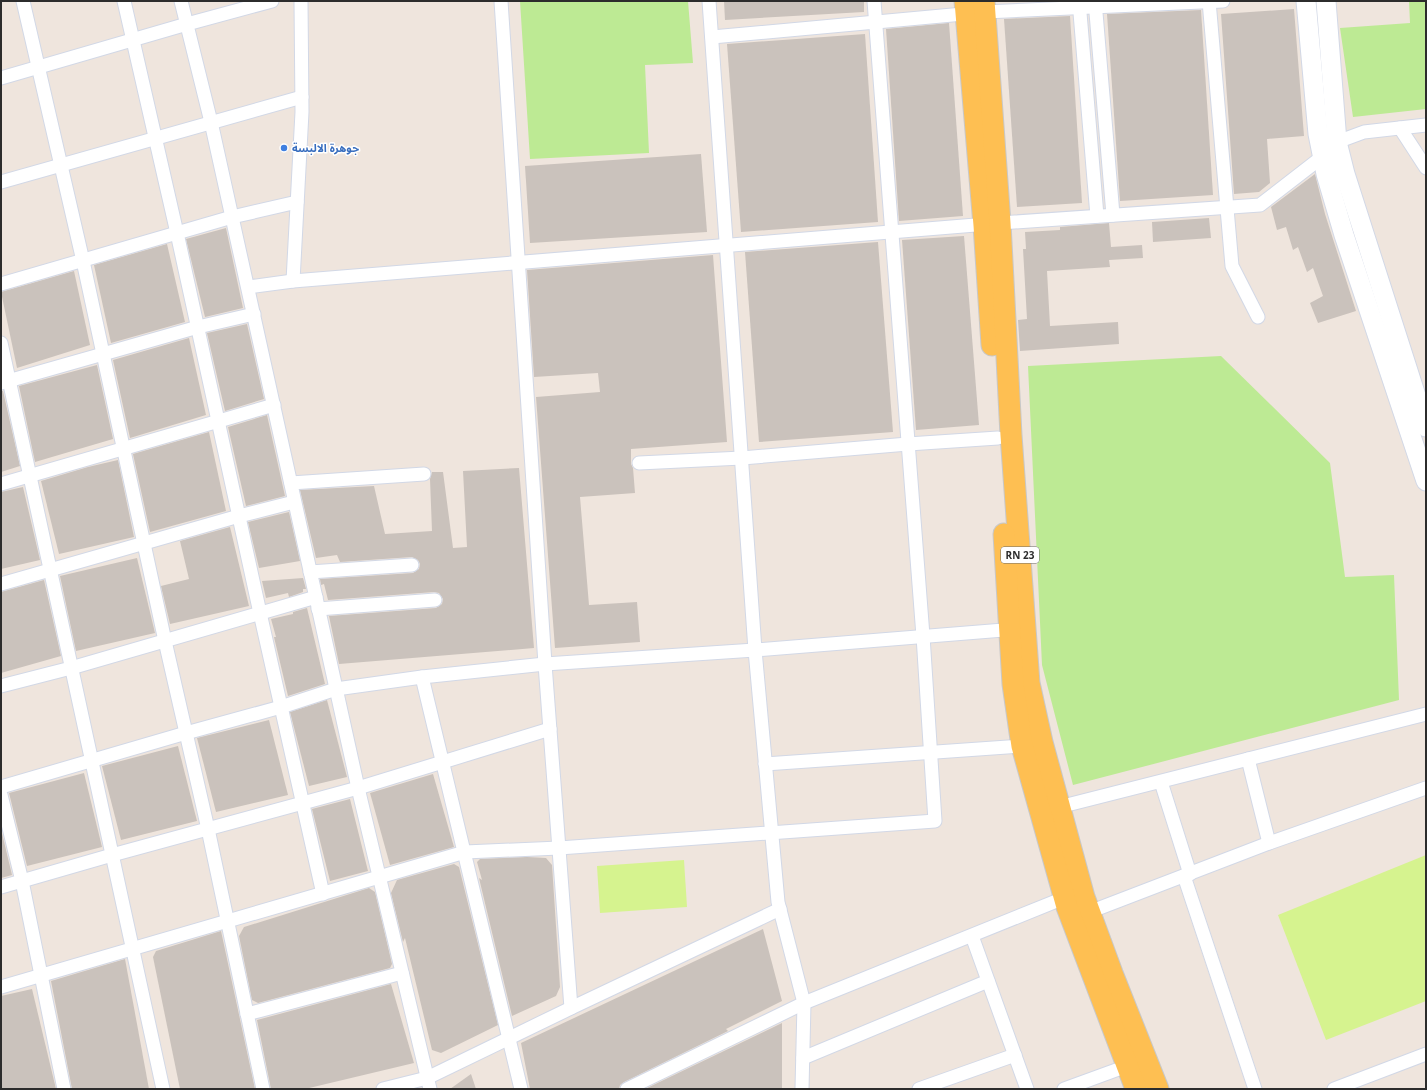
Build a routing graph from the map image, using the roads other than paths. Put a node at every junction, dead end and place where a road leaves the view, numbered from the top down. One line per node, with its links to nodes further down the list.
1 (23, 1): 20 (street)
2 (124, 1): 19 (street)
3 (181, 1): 17 (street)
4 (272, 1): 17 (street)
5 (301, 1): 22 (street)
6 (501, 1): 42 (street)
7 (709, 1): 18 (street)
8 (874, 1): 16 (street)
9 (1209, 1): 10 (street); 14 (street); 33 (street)
10 (1223, 1)
11 (1306, 1): 28 (main road)
12 (1326, 1): 27 (main road)
13 (1080, 4): 14 (street); 15 (street); 35 (street)
14 (1096, 4): 34 (street)
15 (975, 7): 16 (street); 37 (main road, RN 23)
16 (876, 22): 18 (street); 39 (street)
17 (187, 24): 19 (street); 23 (street)
18 (712, 36): 40 (street)
19 (132, 39): 20 (street); 26 (street)
20 (39, 66): 21 (street); 29 (street)
21 (1, 78)
22 (302, 98): 23 (street); 32 (street)
23 (211, 122): 26 (street); 36 (street)
24 (1426, 126): 25 (street)
25 (1400, 128): 27 (street); 30 (street)
26 (156, 138): 29 (street); 38 (street)
27 (1337, 142): 28 (street); 54 (main road)
28 (1322, 157): 33 (street); 57 (main road)
29 (61, 165): 31 (street); 41 (street)
30 (1426, 168)
31 (1, 182)
32 (297, 202): 36 (street); 43 (street)
33 (1228, 207): 34 (street); 47 (street)
34 (1113, 215): 35 (street)
35 (1097, 216): 37 (street)
36 (232, 217): 38 (street); 45 (street)
37 (992, 224): 39 (street); 55 (main road, RN 23); 76 (main road, RN 23)
38 (177, 233): 41 (street); 48 (street)
39 (892, 233): 40 (street); 56 (street)
40 (727, 247): 42 (street); 59 (street)
41 (83, 261): 44 (street); 50 (street)
42 (519, 264): 43 (street); 80 (street)
43 (293, 281): 45 (street)
44 (1, 284)
45 (248, 287): 46 (street)
46 (254, 314): 48 (street); 52 (street)
47 (1258, 317)
48 (198, 327): 50 (street); 53 (street)
49 (1, 343): 51 (street)
50 (103, 354): 51 (street); 58 (street)
51 (5, 381): 62 (street)
52 (274, 406): 53 (street); 64 (street)
53 (218, 422): 58 (street); 67 (street)
54 (1426, 427)
55 (998, 438): 56 (street); 76 (main road, RN 23)
56 (908, 444): 59 (street); 77 (street)
57 (1421, 447): 63 (main road)
58 (123, 449): 62 (street); 68 (street)
59 (742, 458): 60 (street); 79 (street)
60 (639, 463)
61 (424, 474): 64 (street)
62 (30, 476): 65 (street); 70 (street)
63 (1426, 481)
64 (291, 483): 66 (street)
65 (1, 484)
66 (294, 502): 67 (street); 71 (street)
67 (239, 516): 68 (street); 75 (street)
68 (144, 544): 70 (street); 78 (street)
69 (412, 566): 71 (street)
70 (50, 570): 72 (street); 81 (street)
71 (310, 572): 74 (street)
72 (1, 584)
73 (435, 600): 74 (street)
74 (317, 603): 75 (street); 84 (street)
75 (260, 613): 78 (street); 85 (street)
76 (1017, 628): 77 (street); 89 (main road, RN 23); 101 (main road, RN 23)
77 (923, 636): 79 (street); 90 (street)
78 (165, 640): 81 (street); 88 (street)
79 (755, 650): 80 (street); 94 (street)
80 (545, 664): 82 (street); 87 (street)
81 (71, 668): 83 (street); 92 (street)
82 (422, 677): 84 (street); 93 (street)
83 (1, 686)
84 (336, 689): 85 (street); 97 (street)
85 (281, 707): 88 (street); 100 (street)
86 (1426, 714): 91 (street)
87 (550, 729): 93 (street); 105 (street)
88 (186, 733): 92 (street); 102 (street)
89 (1022, 746): 90 (street); 113 (main road, RN 23)
90 (931, 753): 94 (street); 103 (street)
91 (1248, 759): 95 (street); 104 (street)
92 (91, 760): 96 (street); 107 (street)
93 (442, 762): 97 (street); 106 (street)
94 (765, 764): 103 (street)
95 (1161, 782): 101 (street); 108 (street)
96 (1, 787)
97 (358, 788): 100 (street); 109 (street)
98 (1426, 788): 104 (street)
99 (1, 795): 110 (street)
100 (303, 803): 102 (street); 112 (street)
101 (1059, 808): 115 (main road, RN 23)
102 (208, 829): 107 (street); 116 (street)
103 (772, 832): 105 (street); 114 (street)
104 (1269, 843): 108 (street)
105 (559, 848): 106 (street); 124 (street)
106 (465, 852): 109 (street); 126 (street)
107 (112, 855): 110 (street); 118 (street)
108 (1187, 875): 115 (street); 145 (street)
109 (380, 878): 112 (street); 119 (street)
110 (22, 881): 111 (street); 120 (street)
111 (1, 887)
112 (323, 894): 116 (street)
113 (1064, 898): 115 (main road, RN 23); 117 (street)
114 (780, 909): 123 (street); 124 (street)
115 (1080, 916): 130 (main road, RN 23); 144 (main road, RN 23)
116 (227, 922): 118 (street); 125 (street)
117 (972, 936): 121 (street); 123 (street)
118 (132, 949): 120 (street); 134 (street)
119 (402, 973): 125 (street); 131 (street)
120 (40, 976): 122 (street); 133 (street)
121 (988, 981): 128 (street); 129 (street)
122 (1, 987)
123 (804, 1003): 129 (street); 138 (street)
124 (571, 1008): 126 (street)
125 (247, 1014): 135 (street)
126 (509, 1038): 131 (street); 137 (street)
127 (1426, 1054): 132 (street)
128 (1015, 1055): 140 (street); 141 (street)
129 (803, 1058): 139 (street)
130 (1127, 1066): 142 (street); 143 (main road, RN 23)
131 (429, 1083): 136 (street)
132 (1365, 1084): 146 (street)
133 (64, 1089)
134 (163, 1089)
135 (263, 1089)
136 (383, 1089)
137 (521, 1089)
138 (627, 1089)
139 (802, 1089)
140 (919, 1089)
141 (1027, 1089)
142 (1064, 1089)
143 (1136, 1089)
144 (1158, 1089)
145 (1254, 1089)
146 (1334, 1089)

